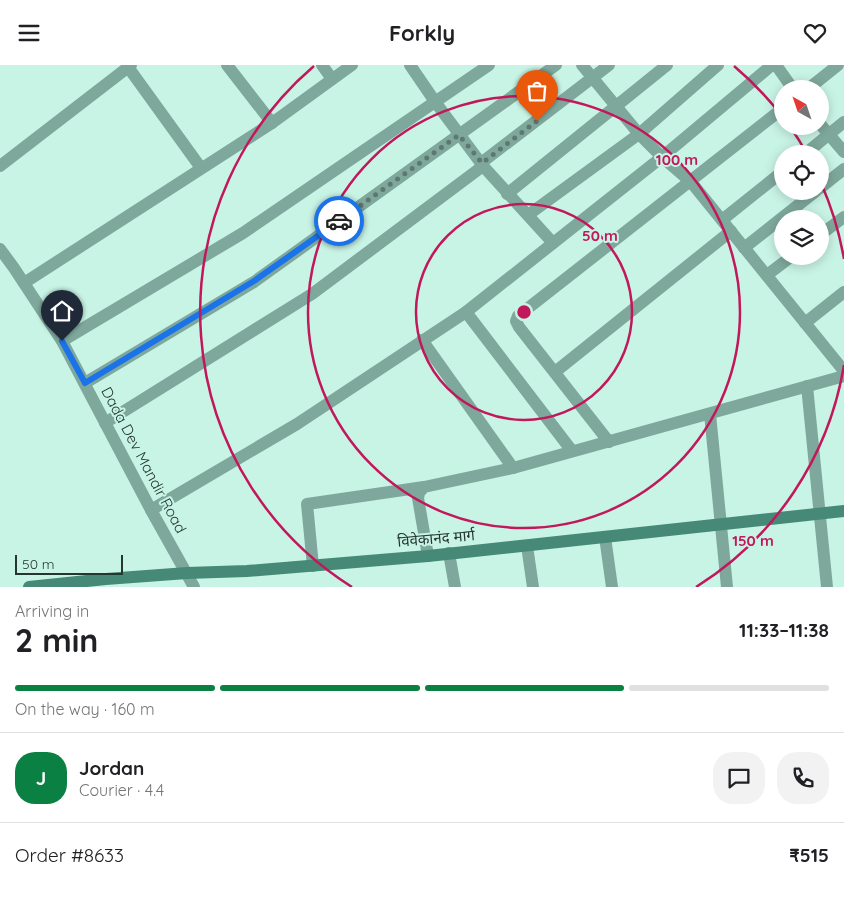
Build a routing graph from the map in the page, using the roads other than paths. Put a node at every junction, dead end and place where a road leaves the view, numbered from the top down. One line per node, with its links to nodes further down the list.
1 (227, 65): 23 (street)
2 (322, 65): 16 (street)
3 (352, 65): 16 (street)
4 (489, 65): 19 (street)
5 (556, 65): 26 (street)
6 (582, 65): 15 (street)
7 (609, 65): 15 (street)
8 (667, 65): 20 (street)
9 (718, 65): 24 (street)
10 (772, 65): 30 (street)
11 (776, 65): 17 (street)
12 (838, 65): 18 (street)
13 (129, 66): 32 (street); 33 (street)
14 (412, 66): 19 (street)
15 (593, 78): 20 (street); 31 (street)
16 (332, 79): 23 (street)
17 (787, 80)
18 (819, 80)
19 (436, 103): 26 (street); 55 (street)
20 (617, 107): 24 (street); 38 (street)
21 (774, 115): 36 (street)
22 (844, 122): 25 (street)
23 (272, 123): 33 (street)
24 (639, 134): 30 (street); 40 (street)
25 (829, 134): 29 (street)
26 (459, 135): 31 (street); 59 (street)
27 (828, 135): 28 (street)
28 (816, 145)
29 (844, 152)
30 (662, 157): 36 (street); 45 (street)
31 (482, 165): 38 (street); 62 (street)
32 (0, 166)
33 (201, 168): 50 (street)
34 (844, 169): 37 (street)
35 (774, 178): 42 (street)
36 (691, 181): 42 (street); 57 (street)
37 (829, 181)
38 (507, 194): 40 (street)
39 (805, 200): 46 (street)
40 (528, 215): 45 (street)
41 (844, 217): 43 (street)
42 (722, 220): 44 (street)
43 (829, 228)
44 (731, 231): 46 (street); 57 (street)
45 (553, 243): 52 (street)
46 (744, 248): 49 (street)
47 (0, 249): 50 (street, Dada Dev Mandir Road)
48 (780, 265): 49 (street)
49 (767, 275): 53 (street)
50 (24, 283): 55 (street, Dada Dev Mandir Road)
51 (844, 292): 53 (street)
52 (466, 312): 54 (street); 64 (street)
53 (805, 323): 56 (street)
54 (422, 340): 65 (street); 67 (street)
55 (62, 341): 59 (street, Dada Dev Mandir Road)
56 (844, 371)
57 (555, 372): 63 (street)
58 (844, 376): 60 (street)
59 (85, 383): 62 (street, Dada Dev Mandir Road)
60 (807, 386): 61 (street); 69 (street)
61 (710, 414): 63 (street); 70 (street)
62 (105, 423): 67 (street, Dada Dev Mandir Road)
63 (609, 442): 64 (street)
64 (572, 451): 65 (street)
65 (513, 468): 66 (street)
66 (424, 487): 74 (street); 75 (street)
67 (151, 510): 76 (street, Dada Dev Mandir Road)
68 (844, 511): 69 (street, विवेकानंद मार्ग)
69 (819, 514): 70 (street, विवेकानंद मार्ग); 84 (street)
70 (720, 525): 71 (street, विवेकानंद मार्ग); 83 (street)
71 (605, 537): 72 (street, विवेकानंद मार्ग); 82 (street)
72 (527, 546): 73 (street, विवेकानंद मार्ग); 81 (street)
73 (449, 553): 74 (street, विवेकानंद मार्ग); 80 (street)
74 (428, 556): 75 (street, विवेकानंद मार्ग)
75 (313, 565): 76 (street, विवेकानंद मार्ग)
76 (187, 573): 77 (street, विवेकानंद मार्ग); 79 (street, Dada Dev Mandir Road)
77 (107, 583): 78 (street, विवेकानंद मार्ग)
78 (30, 587)
79 (194, 587)
80 (455, 587)
81 (533, 587)
82 (612, 587)
83 (727, 587)
84 (827, 587)

